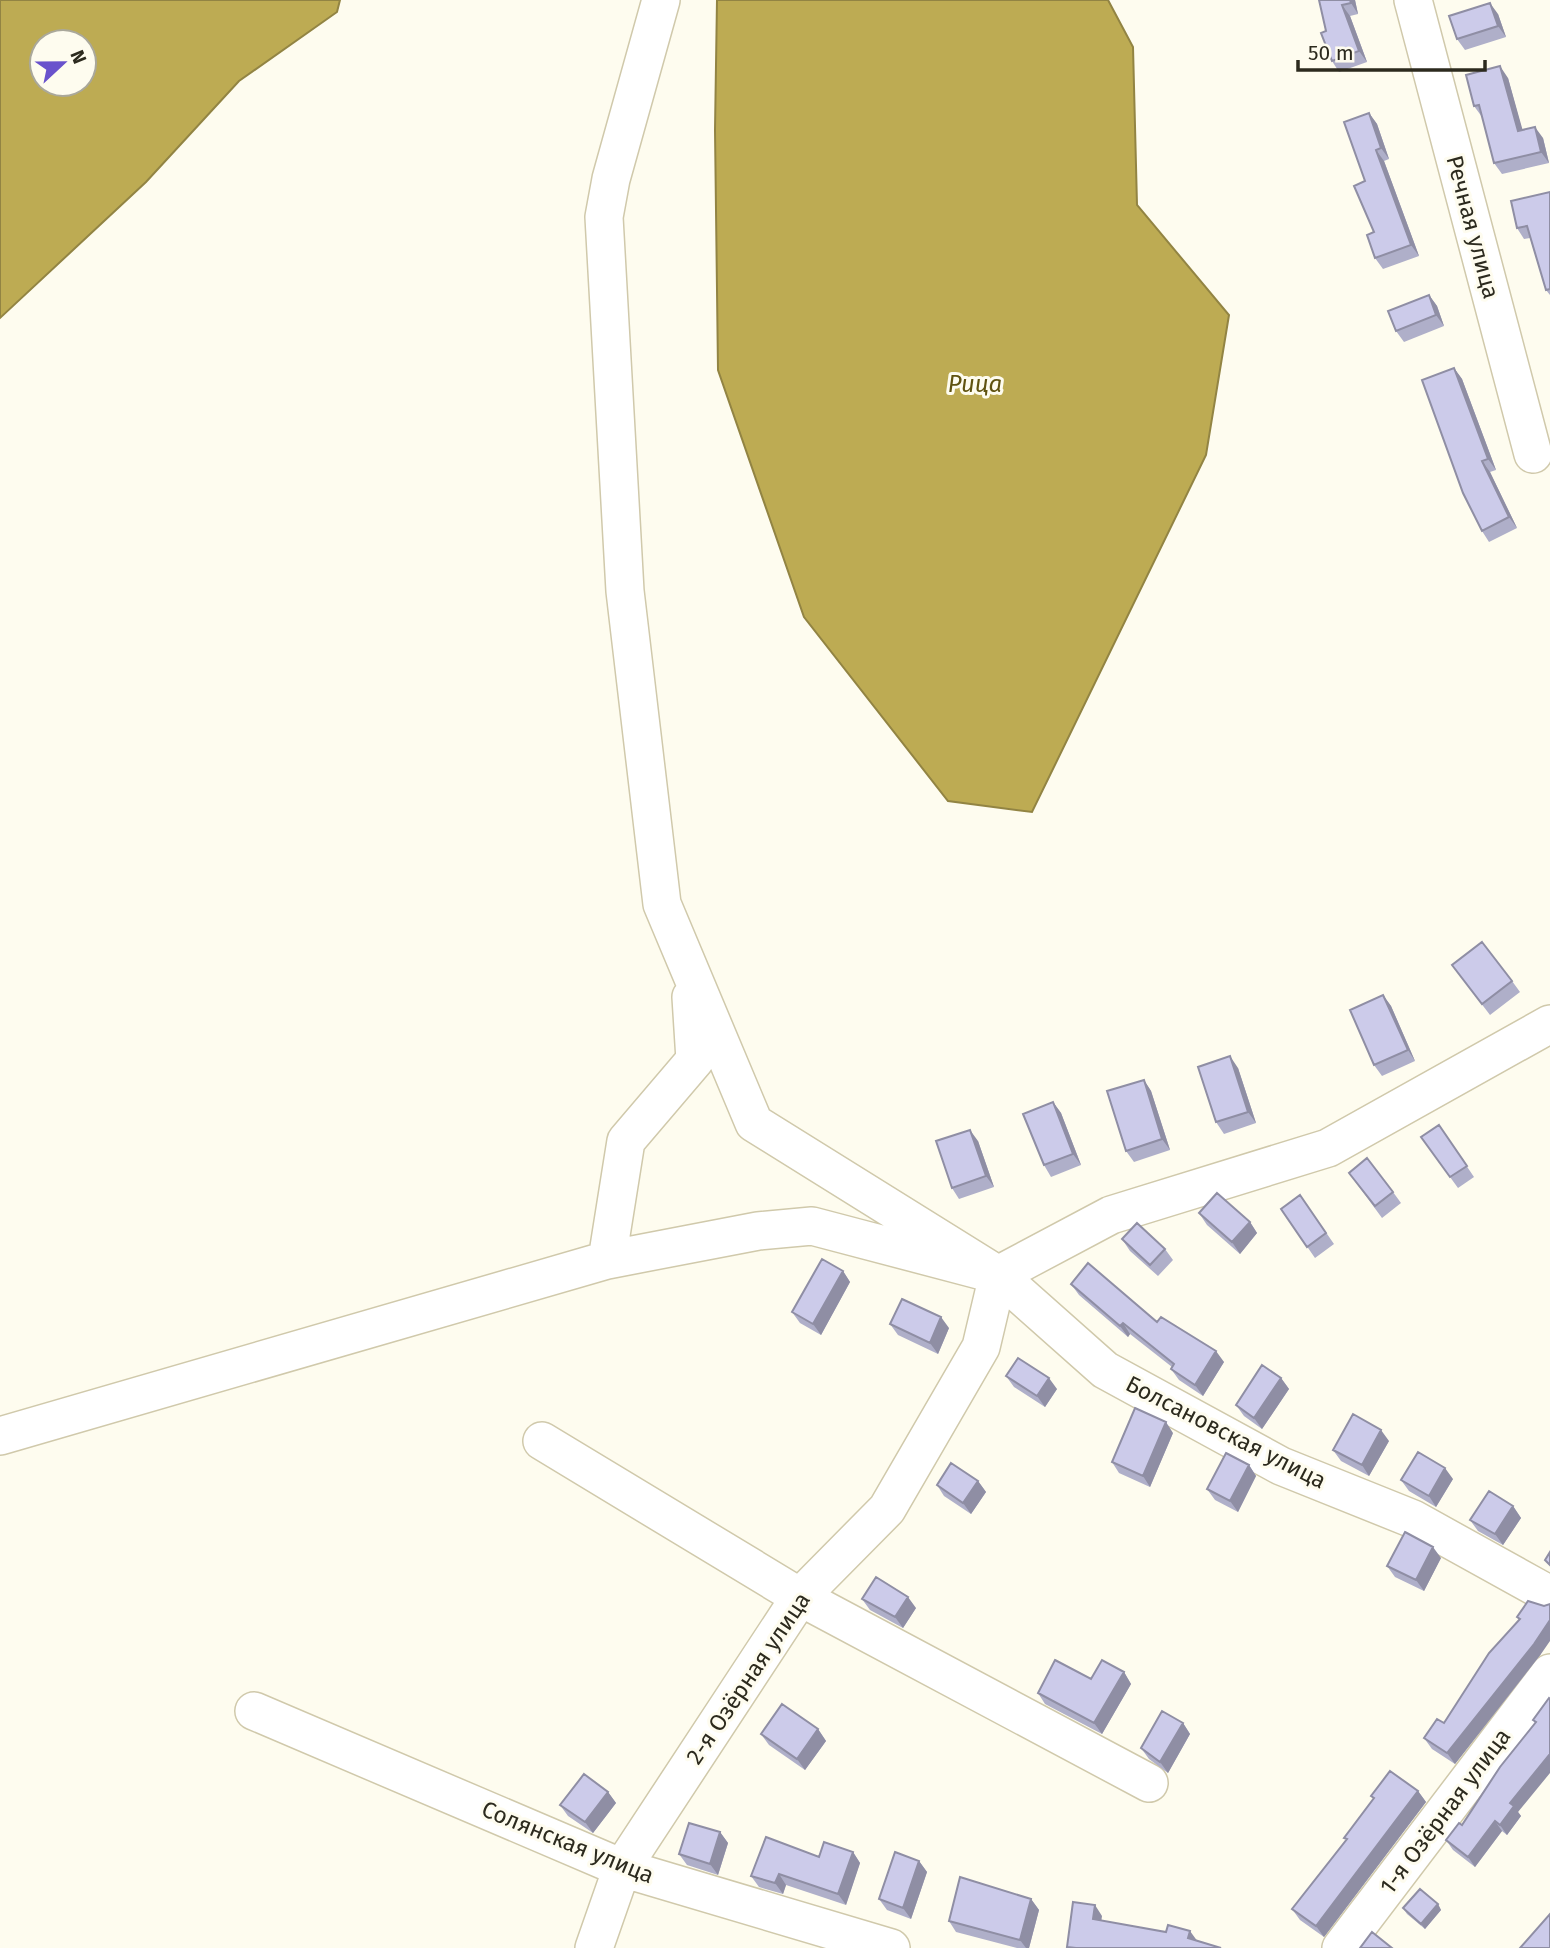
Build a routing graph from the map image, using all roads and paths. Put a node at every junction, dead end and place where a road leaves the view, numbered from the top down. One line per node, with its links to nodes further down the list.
1 (661, 0): 4 (street, Болсановская улица)
2 (1413, 0): 3 (street, Речная улица)
3 (1533, 454)
4 (689, 968): 6 (street); 7 (street, Болсановская улица)
5 (1550, 1024): 7 (street)
6 (607, 1260): 7 (street); 8 (street)
7 (998, 1275): 10 (street, Болсановская улица); 11 (street, 2-я Озёрная улица)
8 (0, 1436)
9 (542, 1441): 11 (street)
10 (1550, 1595)
11 (800, 1597): 14 (street); 15 (street, 2-я Озёрная улица)
12 (1550, 1673): 18 (street, 1-я Озёрная улица)
13 (254, 1710): 15 (street, Солянская улица)
14 (1149, 1783)
15 (622, 1868): 16 (street, 2-я Озёрная улица); 17 (street, Солянская улица)
16 (594, 1948)
17 (891, 1948)
18 (1341, 1948)

